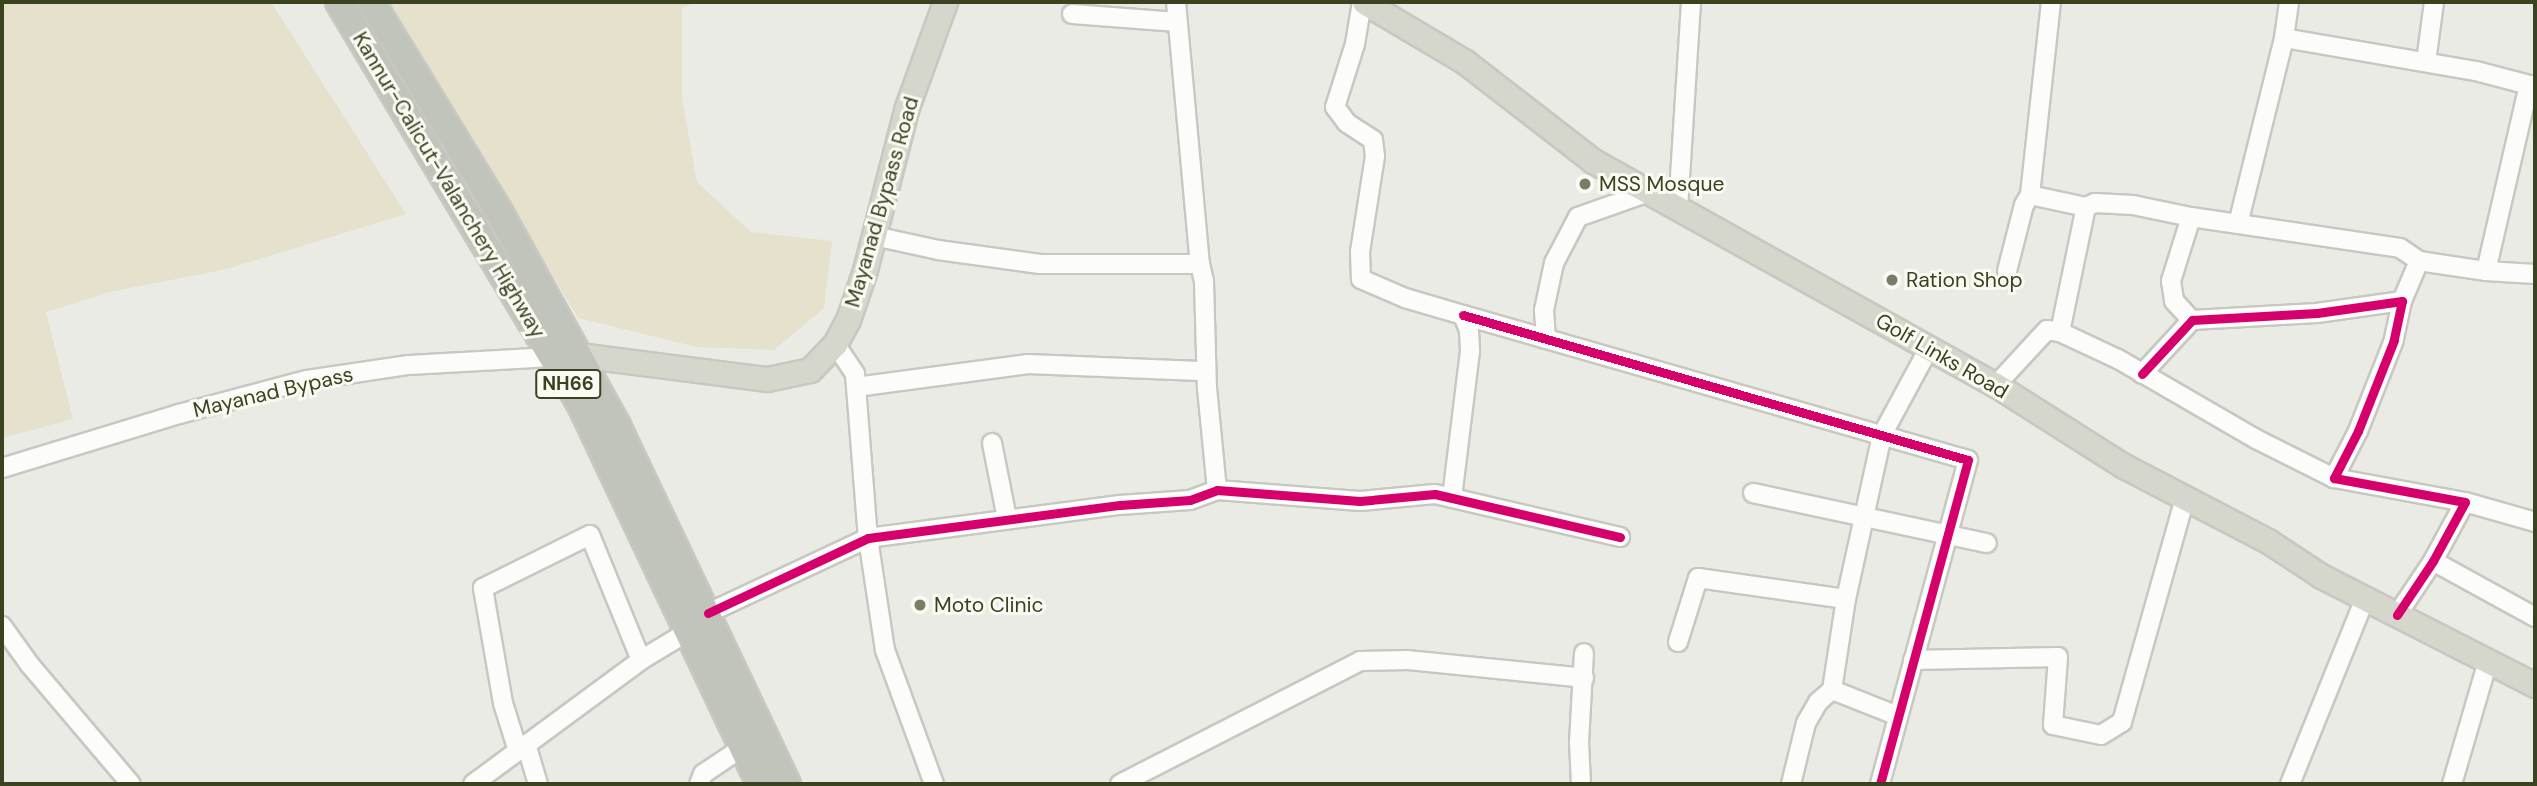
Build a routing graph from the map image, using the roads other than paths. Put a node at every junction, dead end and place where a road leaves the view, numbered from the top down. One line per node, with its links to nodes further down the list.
1 (340, 2): 36 (highway, Kannur-Calicut-Valanchery Highway / NH66)
2 (371, 2): 35 (highway, Kannur-Calicut-Valanchery Highway / NH66)
3 (945, 2): 22 (main road, Mayanad Bypass Road)
4 (1176, 2): 12 (street)
5 (1363, 2): 10 (main road, Golf Links Road); 29 (street)
6 (1692, 2): 19 (street)
7 (2051, 2): 17 (street)
8 (2289, 2): 13 (street)
9 (2434, 2): 14 (street)
10 (1387, 8): 16 (main road, Golf Links Road)
11 (1072, 14): 12 (street)
12 (1175, 22): 24 (street)
13 (2284, 38): 14 (street); 21 (street)
14 (2426, 62): 15 (street)
15 (2532, 85): 26 (street)
16 (1649, 192): 19 (main road, Golf Links Road); 32 (street)
17 (2030, 195): 18 (street); 25 (street)
18 (2086, 207): 20 (street); 31 (street)
19 (1678, 209): 34 (main road, Golf Links Road)
20 (2191, 217): 21 (street); 30 (street)
21 (2238, 224): 23 (street)
22 (874, 236): 24 (street); 33 (main road, Mayanad Bypass Road)
23 (2419, 261): 26 (street); 28 (street)
24 (1200, 264): 37 (street)
25 (2007, 271)
26 (2486, 271): 27 (street)
27 (2535, 274)
28 (2402, 301): 30 (street); 44 (street)
29 (1463, 315): 32 (street); 47 (street)
30 (2192, 320): 38 (street)
31 (2060, 332): 38 (street); 39 (street)
32 (1546, 338): 41 (street)
33 (835, 344): 35 (main road, Mayanad Bypass Road); 40 (street)
34 (1929, 348): 39 (main road, Golf Links Road); 41 (street)
35 (579, 355): 60 (highway, Kannur-Calicut-Valanchery Highway / NH66)
36 (552, 357): 43 (street, Mayanad Bypass); 64 (highway, Kannur-Calicut-Valanchery Highway / NH66)
37 (1206, 371): 40 (street); 45 (street)
38 (2142, 374): 44 (street)
39 (1996, 385): 48 (main road, Golf Links Road)
40 (856, 387): 55 (street)
41 (1882, 435): 50 (street); 53 (street)
42 (992, 443): 51 (street)
43 (2, 468)
44 (2334, 478): 49 (street)
45 (1217, 490): 47 (street); 51 (street)
46 (1753, 493): 50 (street)
47 (1452, 498): 54 (street)
48 (2185, 498): 58 (main road, Golf Links Road); 68 (street)
49 (2465, 502): 52 (street); 57 (street)
50 (1864, 516): 53 (street); 59 (street)
51 (1007, 519): 55 (street)
52 (2535, 522)
53 (1947, 536): 56 (street); 68 (street)
54 (1620, 537)
55 (868, 538): 60 (street); 82 (street)
56 (1987, 543)
57 (2434, 561): 61 (street); 62 (street)
58 (2365, 598): 61 (main road, Golf Links Road); 87 (street)
59 (1846, 599): 65 (street); 72 (street)
60 (708, 613): 81 (highway, Kannur-Calicut-Valanchery Highway / NH66)
61 (2397, 615): 69 (main road, Golf Links Road)
62 (2535, 617)
63 (2, 626): 76 (street)
64 (689, 631): 67 (street); 75 (highway, Kannur-Calicut-Valanchery Highway / NH66)
65 (1678, 642)
66 (1584, 653): 70 (street)
67 (641, 660): 74 (street); 74 (street)
68 (1913, 660): 73 (street)
69 (2488, 661): 71 (main road, Golf Links Road); 88 (street)
70 (1584, 678): 83 (street); 84 (street)
71 (2535, 685)
72 (1832, 690): 73 (street); 85 (street)
73 (1898, 716): 86 (street)
74 (522, 747): 77 (street); 78 (street)
75 (743, 747): 79 (street); 80 (highway, Kannur-Calicut-Valanchery Highway / NH66)
76 (131, 784)
77 (473, 784)
78 (538, 784)
79 (699, 784)
80 (760, 784)
81 (787, 784)
82 (934, 784)
83 (1120, 784)
84 (1581, 784)
85 (1791, 784)
86 (1880, 784)
87 (2290, 784)
88 (2452, 784)

